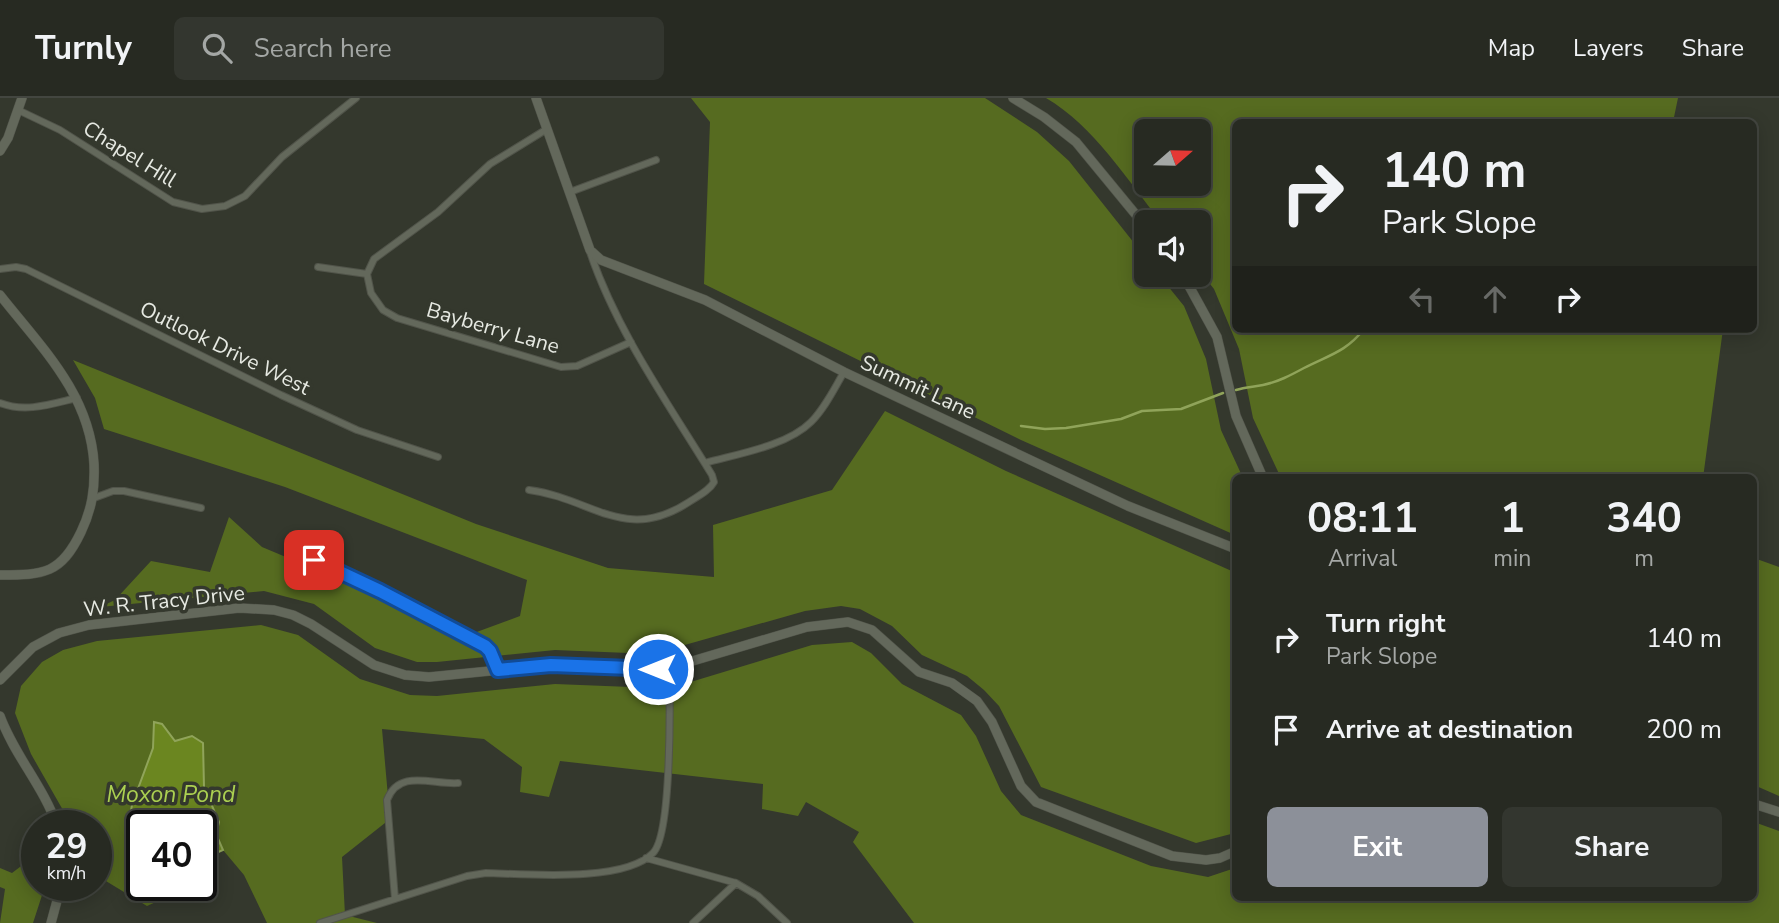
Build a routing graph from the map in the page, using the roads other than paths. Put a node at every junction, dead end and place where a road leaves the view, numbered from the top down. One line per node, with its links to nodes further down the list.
1 (22, 98): 5 (street)
2 (356, 98): 5 (street, Chapel Hill)
3 (536, 98): 6 (street)
4 (1013, 98): 10 (street)
5 (18, 110): 7 (street)
6 (547, 129): 9 (street); 14 (street)
7 (0, 151)
8 (656, 160): 9 (street)
9 (570, 192): 11 (street)
10 (1134, 212)
11 (590, 250): 17 (street); 18 (street, Summit Lane)
12 (318, 267): 14 (street)
13 (0, 269): 21 (street, Outlook Drive West)
14 (368, 274): 17 (street, Bayberry Lane)
15 (1190, 287): 23 (street)
16 (0, 295): 19 (street)
17 (631, 342): 22 (street)
18 (844, 372): 22 (street); 27 (street, Summit Lane)
19 (77, 398): 20 (street); 25 (street)
20 (0, 402)
21 (438, 457)
22 (705, 463): 24 (street)
23 (1261, 474)
24 (528, 490)
25 (94, 498): 26 (street); 29 (street)
26 (201, 508)
27 (1232, 547)
28 (292, 550): 31 (street)
29 (0, 575)
30 (669, 668): 31 (street, W. R. Tracy Drive); 38 (street, W. R. Tracy Drive); 39 (street)
31 (498, 670): 32 (street, W. R. Tracy Drive)
32 (0, 680)
33 (0, 716): 36 (street)
34 (458, 783): 41 (street)
35 (1757, 805): 37 (street)
36 (49, 810)
37 (1779, 812)
38 (1232, 852)
39 (646, 858): 40 (street); 41 (street)
40 (736, 883): 45 (street); 46 (street)
41 (395, 899): 44 (street)
42 (57, 901): 43 (street)
43 (51, 923)
44 (320, 923)
45 (693, 923)
46 (787, 923)

